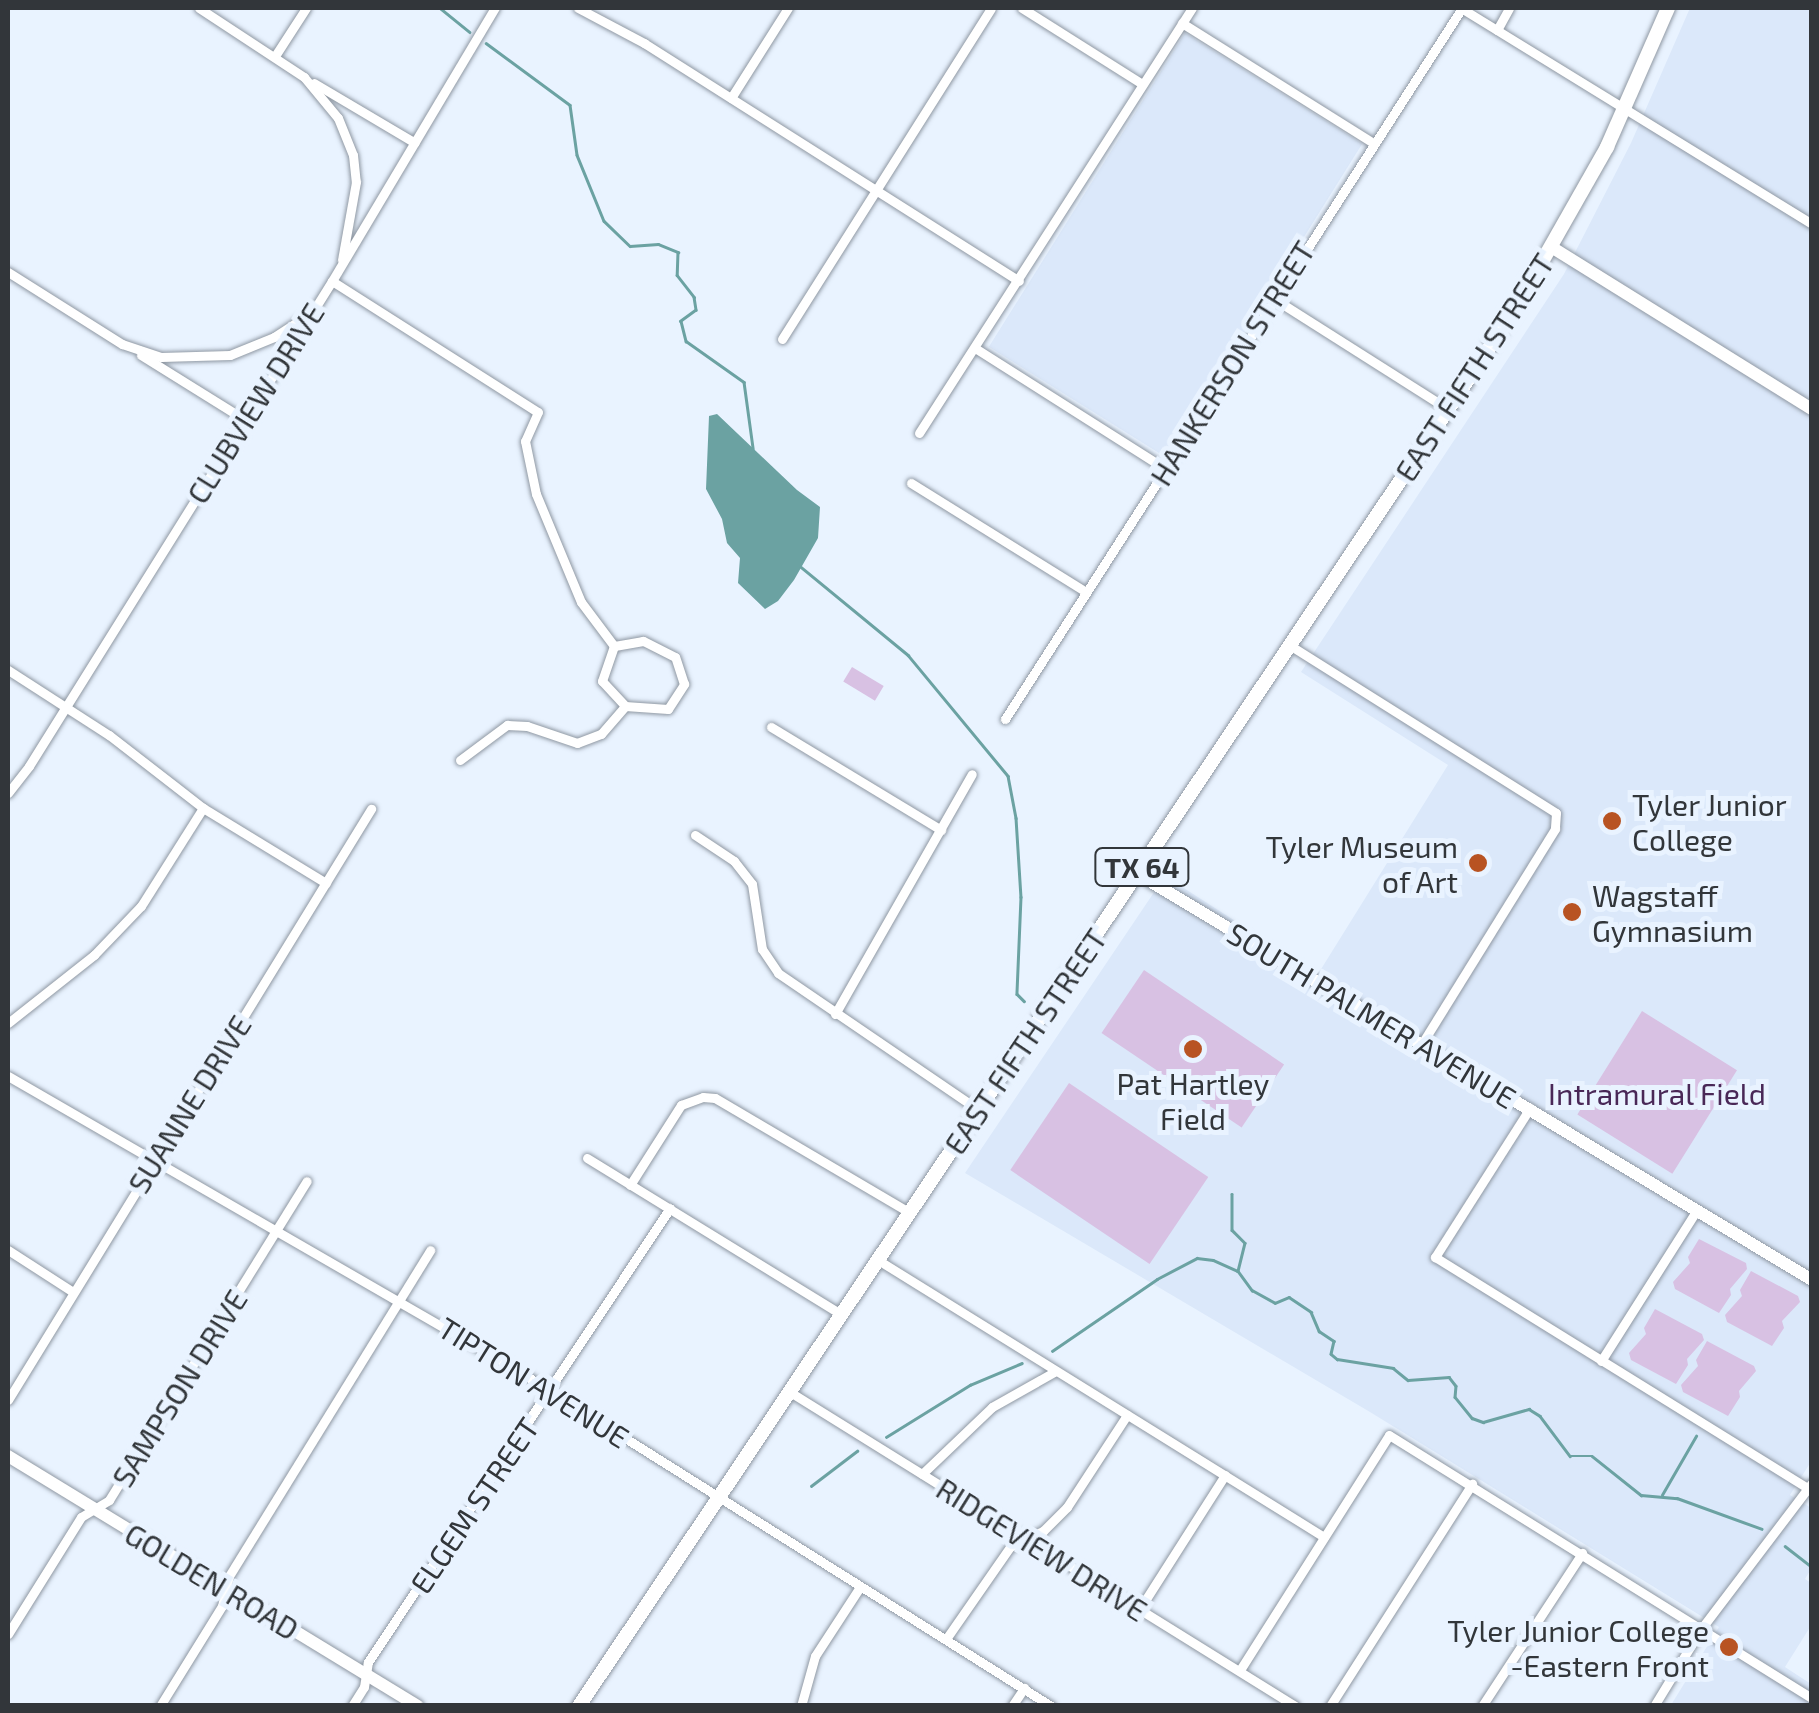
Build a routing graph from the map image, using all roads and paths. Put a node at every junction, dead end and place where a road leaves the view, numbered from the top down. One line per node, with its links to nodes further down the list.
1 (199, 8): 14 (street)
2 (306, 8): 14 (street)
3 (496, 8): 19 (street, CLUBVIEW DRIVE)
4 (582, 8): 17 (street)
5 (788, 8): 17 (street)
6 (991, 8): 21 (street)
7 (1022, 8): 16 (street)
8 (1192, 8): 12 (street)
9 (1461, 8): 13 (street); 20 (street, HANKERSON STREET)
10 (1510, 8): 13 (street)
11 (1668, 8): 18 (main road, EAST FIFTH STREET / TX 64)
12 (1182, 23): 16 (street); 20 (street)
13 (1497, 30): 18 (street)
14 (275, 56): 15 (street)
15 (304, 76): 19 (street); 24 (street)
16 (1142, 84): 26 (street)
17 (731, 98): 21 (street)
18 (1625, 109): 22 (street); 23 (main road, EAST FIFTH STREET / TX 64)
19 (415, 143): 24 (street, CLUBVIEW DRIVE)
20 (1373, 143): 28 (street, HANKERSON STREET)
21 (877, 191): 26 (street); 30 (street)
22 (1812, 224)
23 (1553, 248): 33 (street); 34 (main road, EAST FIFTH STREET / TX 64)
24 (340, 268): 27 (street, CLUBVIEW DRIVE)
25 (8, 272): 31 (street)
26 (1018, 280): 32 (street)
27 (332, 281): 29 (street, CLUBVIEW DRIVE); 40 (street)
28 (1273, 298): 34 (street); 37 (street, HANKERSON STREET)
29 (312, 312): 31 (street); 35 (street, CLUBVIEW DRIVE)
30 (782, 338)
31 (122, 344): 35 (street)
32 (975, 348): 36 (street); 37 (street)
33 (1812, 408)
34 (1448, 409): 41 (main road, EAST FIFTH STREET / TX 64)
35 (244, 420): 43 (street, CLUBVIEW DRIVE)
36 (919, 433)
37 (1166, 469): 39 (street, HANKERSON STREET)
38 (911, 482): 39 (street)
39 (1086, 592): 45 (street, HANKERSON STREET)
40 (614, 646): 44 (street); 44 (street)
41 (1290, 646): 54 (main road, EAST FIFTH STREET / TX 64); 58 (street)
42 (8, 670): 43 (street)
43 (65, 706): 49 (street, CLUBVIEW DRIVE); 50 (street)
44 (625, 706): 47 (street)
45 (1005, 719)
46 (771, 727): 52 (street)
47 (460, 760)
48 (972, 774): 52 (street)
49 (8, 793)
50 (202, 808): 55 (street); 57 (street)
51 (371, 809): 55 (street, SUANNE DRIVE)
52 (941, 830): 56 (street)
53 (695, 834): 56 (street)
54 (1138, 874): 58 (street, SOUTH PALMER AVENUE); 61 (main road, EAST FIFTH STREET / TX 64)
55 (326, 883): 63 (street, SUANNE DRIVE)
56 (835, 1014): 61 (street)
57 (8, 1023)
58 (1420, 1045): 60 (street, SOUTH PALMER AVENUE)
59 (8, 1076): 63 (street, TIPTON AVENUE)
60 (1530, 1108): 67 (street, SOUTH PALMER AVENUE); 77 (street)
61 (978, 1110): 68 (main road, EAST FIFTH STREET / TX 64)
62 (586, 1158): 65 (street)
63 (153, 1161): 69 (street, TIPTON AVENUE); 74 (street, SUANNE DRIVE)
64 (308, 1181): 69 (street, SAMPSON DRIVE)
65 (630, 1185): 66 (street); 68 (street)
66 (670, 1208): 76 (street); 79 (street, ELGEM STREET)
67 (1697, 1210): 73 (street, SOUTH PALMER AVENUE); 77 (street)
68 (910, 1213): 72 (main road, EAST FIFTH STREET / TX 64)
69 (276, 1231): 75 (street, TIPTON AVENUE); 89 (street, SAMPSON DRIVE)
70 (8, 1250): 74 (street)
71 (430, 1250): 75 (street)
72 (878, 1260): 76 (main road, EAST FIFTH STREET / TX 64); 78 (street)
73 (1812, 1280)
74 (73, 1292): 81 (street, SUANNE DRIVE)
75 (399, 1300): 79 (street, TIPTON AVENUE); 94 (street)
76 (842, 1314): 80 (main road, EAST FIFTH STREET / TX 64)
77 (1601, 1361): 87 (street)
78 (1056, 1372): 82 (street); 84 (street)
79 (551, 1391): 88 (street, TIPTON AVENUE); 100 (street, ELGEM STREET)
80 (790, 1392): 84 (street, RIDGEVIEW DRIVE); 88 (main road, EAST FIFTH STREET / TX 64)
81 (8, 1400)
82 (1127, 1415): 85 (street); 91 (street)
83 (8, 1456): 89 (street, GOLDEN ROAD)
84 (922, 1474): 91 (street, RIDGEVIEW DRIVE)
85 (1224, 1476): 90 (street); 95 (street)
86 (1472, 1484): 90 (street); 92 (street); 111 (street)
87 (1810, 1488): 96 (street)
88 (718, 1498): 93 (street, TIPTON AVENUE); 106 (main road, EAST FIFTH STREET / TX 64)
89 (94, 1509): 94 (street, GOLDEN ROAD); 97 (street, SAMPSON DRIVE)
90 (1324, 1537): 99 (street)
91 (1026, 1540): 95 (street, RIDGEVIEW DRIVE); 98 (street)
92 (1582, 1553): 96 (street); 112 (street)
93 (860, 1586): 98 (street, TIPTON AVENUE); 107 (street)
94 (227, 1592): 100 (street, GOLDEN ROAD); 103 (street)
95 (1139, 1610): 99 (street, RIDGEVIEW DRIVE)
96 (1701, 1628): 102 (street); 113 (street)
97 (8, 1634)
98 (946, 1638): 101 (street, TIPTON AVENUE)
99 (1240, 1670): 110 (street, RIDGEVIEW DRIVE)
100 (367, 1674): 104 (street, ELGEM STREET); 105 (street, GOLDEN ROAD)
101 (1024, 1688): 108 (street); 109 (street, TIPTON AVENUE)
102 (1812, 1698)
103 (160, 1706)
104 (352, 1706)
105 (418, 1706)
106 (579, 1706)
107 (801, 1706)
108 (1012, 1706)
109 (1050, 1706)
110 (1296, 1706)
111 (1330, 1706)
112 (1482, 1706)
113 (1654, 1706)

